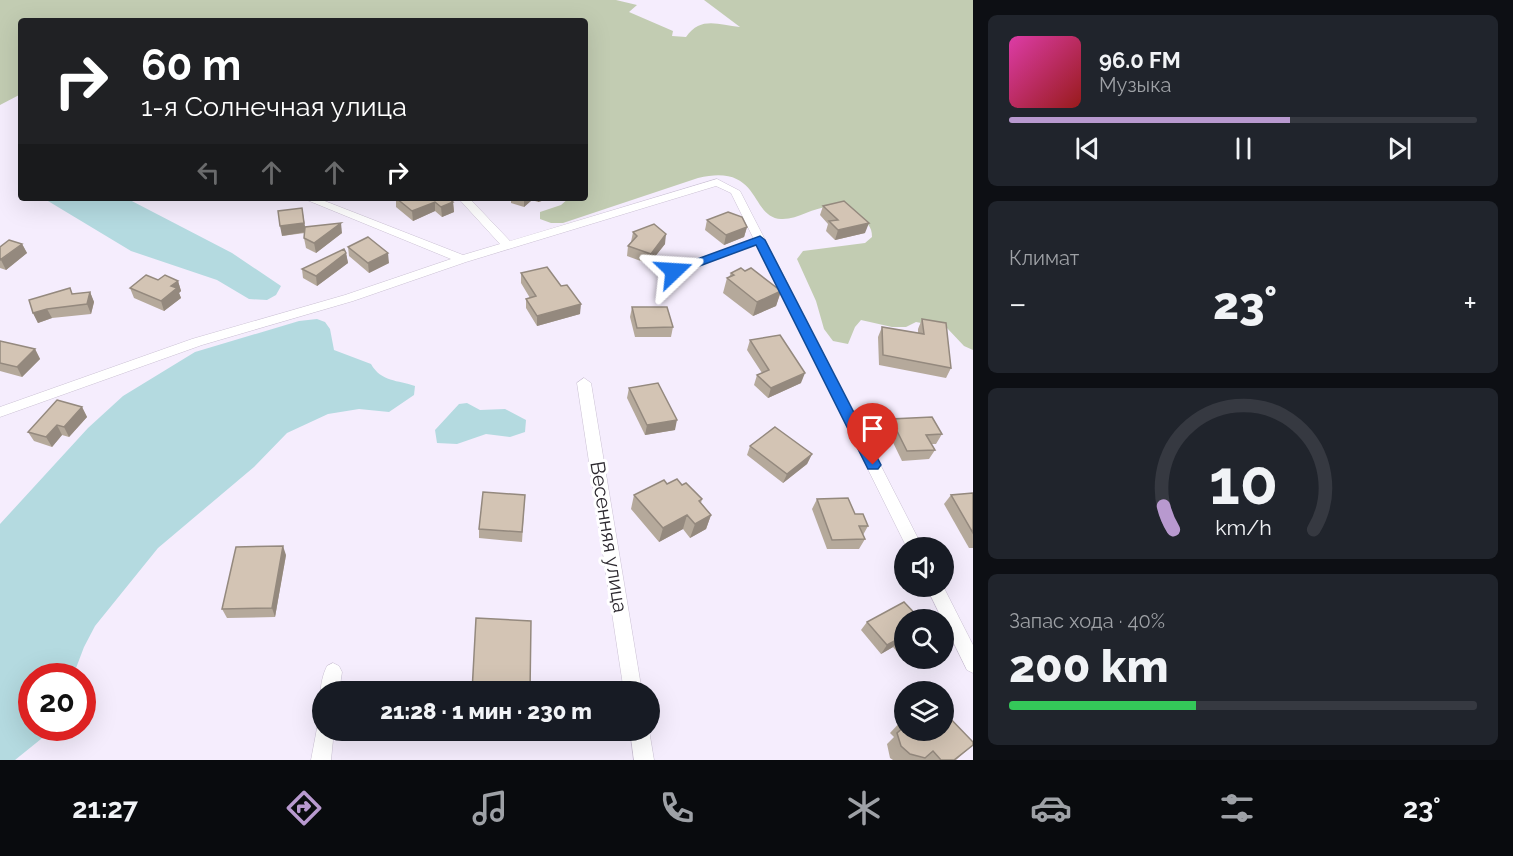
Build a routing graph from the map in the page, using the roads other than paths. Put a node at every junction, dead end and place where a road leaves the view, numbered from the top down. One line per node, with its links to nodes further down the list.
1 (315, 201): 5 (street)
2 (467, 201): 4 (street)
3 (760, 240): 4 (street); 6 (lane); 9 (street)
4 (509, 246): 5 (street)
5 (462, 259): 8 (street)
6 (674, 271)
7 (584, 383): 14 (street, Весенняя улица)
8 (0, 412)
9 (909, 537)
10 (940, 597): 11 (street)
11 (973, 664)
12 (333, 672): 13 (street)
13 (332, 681)
14 (631, 681)
15 (324, 741): 17 (street)
16 (641, 741): 18 (street)
17 (321, 760)
18 (644, 760)

